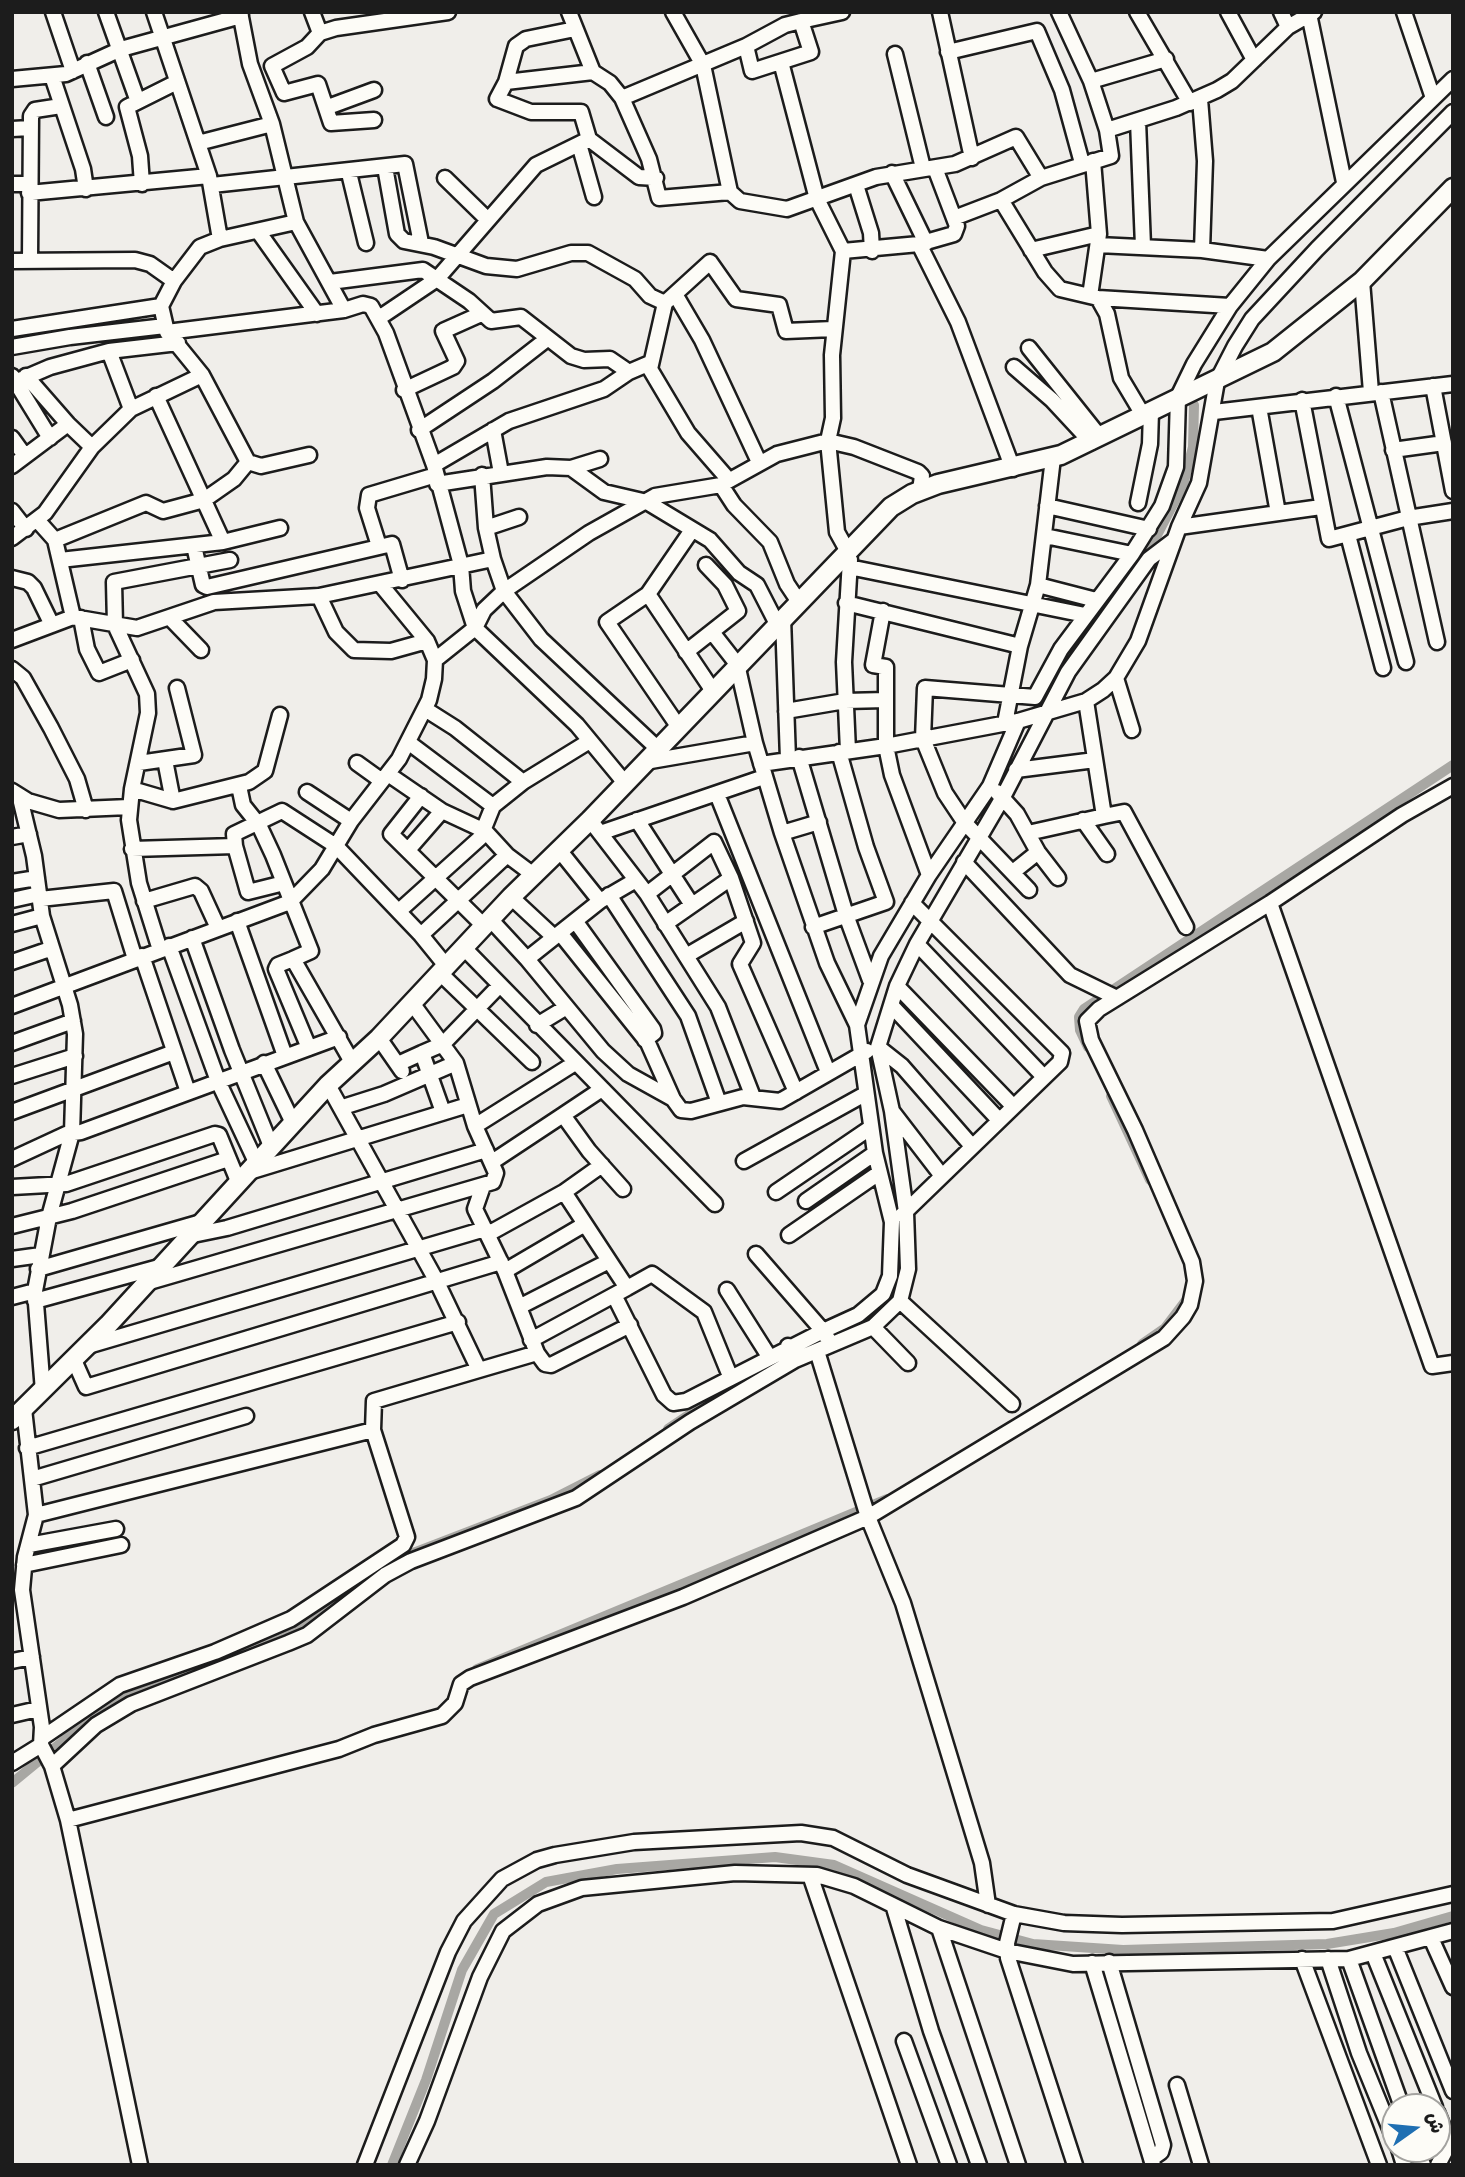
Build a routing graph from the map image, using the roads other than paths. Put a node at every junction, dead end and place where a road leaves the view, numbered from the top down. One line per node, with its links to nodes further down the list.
1 (53, 12): 32 (street)
2 (106, 12): 24 (street)
3 (155, 12): 22 (street)
4 (313, 12): 21 (street)
5 (448, 12): 21 (street)
6 (569, 12): 20 (street)
7 (673, 12): 31 (street)
8 (842, 12): 18 (street)
9 (940, 12): 25 (street)
10 (1059, 12): 37 (street)
11 (1137, 12): 27 (street)
12 (1228, 12): 28 (street)
13 (1281, 12): 19 (street)
14 (1404, 12): 42 (street)
15 (1311, 13): 19 (street); 71 (street)
16 (241, 14): 22 (street); 51 (street)
17 (782, 19): 18 (street); 23 (street)
18 (801, 21): 29 (street)
19 (1288, 27): 28 (street)
20 (575, 29): 33 (street); 39 (street)
21 (320, 33): 46 (street)
22 (162, 37): 24 (street); 38 (street)
23 (746, 46): 29 (street); 31 (street)
24 (121, 49): 30 (street); 43 (street)
25 (948, 52): 57 (street); 58 (street)
26 (895, 54): 60 (street)
27 (1166, 59): 37 (street); 44 (street)
28 (1254, 60): 44 (street)
29 (781, 62): 77 (street)
30 (87, 63): 32 (street); 48 (street)
31 (703, 65): 41 (street); 75 (street)
32 (73, 71): 35 (street)
33 (593, 72): 39 (street); 41 (street)
34 (13, 75): 35 (street)
35 (52, 76): 45 (street)
36 (1453, 79): 42 (street)
37 (1091, 81): 54 (street)
38 (177, 82): 43 (street); 56 (street)
39 (506, 82): 55 (street)
40 (374, 90): 46 (street)
41 (622, 98): 65 (street)
42 (1433, 98): 71 (street)
43 (137, 99): 69 (street)
44 (1195, 101): 50 (street); 91 (street)
45 (61, 106): 52 (street); 74 (street)
46 (328, 107): 49 (street)
47 (1453, 112): 79 (street)
48 (106, 117)
49 (373, 120)
50 (1138, 121): 54 (street); 89 (street)
51 (272, 124): 56 (street); 63 (street)
52 (30, 128): 53 (street); 72 (street)
53 (12, 129)
54 (1107, 130): 58 (street)
55 (584, 141): 65 (street); 76 (street); 81 (street)
56 (198, 143): 67 (street)
57 (972, 158): 60 (street); 66 (street)
58 (1087, 162): 66 (street); 85 (street)
59 (385, 167): 61 (street); 87 (street); 87 (street)
60 (929, 168): 62 (street); 80 (street)
61 (349, 173): 63 (street); 86 (street)
62 (892, 173): 70 (street); 88 (street)
63 (283, 176): 67 (street); 82 (street)
64 (445, 178): 81 (street)
65 (656, 178): 75 (street)
66 (1041, 178): 78 (street)
67 (210, 180): 69 (street); 84 (street)
68 (12, 184): 72 (street)
69 (142, 184): 74 (street)
70 (856, 185): 77 (street); 93 (street)
71 (1340, 186): 79 (street); 95 (street)
72 (29, 188): 74 (street); 96 (street)
73 (1453, 188): 100 (main road)
74 (86, 189)
75 (730, 191): 77 (street)
76 (594, 197)
77 (817, 199): 92 (street)
78 (1001, 201): 80 (street); 90 (street)
79 (1355, 209): 122 (street)
80 (954, 218): 88 (street)
81 (488, 220): 94 (street)
82 (296, 222): 83 (street); 101 (street)
83 (258, 231): 84 (street); 107 (street)
84 (220, 239): 99 (street)
85 (1098, 239): 89 (street); 90 (street); 102 (street)
86 (366, 243)
87 (421, 243): 94 (street)
88 (922, 244): 93 (street); 153 (street)
89 (1143, 246): 91 (street)
90 (1031, 250): 102 (street)
91 (1202, 250): 95 (street)
92 (842, 251): 93 (street); 110 (street)
93 (872, 251)
94 (454, 256): 98 (street); 103 (street)
95 (1268, 259): 105 (street)
96 (30, 260): 97 (street); 99 (street)
97 (12, 261)
98 (437, 279): 101 (street); 108 (street); 109 (street)
99 (174, 281): 104 (street)
100 (1362, 281): 122 (main road); 126 (street)
101 (330, 282): 106 (street)
102 (1094, 297): 105 (street); 134 (street)
103 (670, 299): 110 (street); 117 (street); 150 (street)
104 (161, 306): 111 (street); 112 (street)
105 (1230, 306): 129 (street)
106 (344, 310): 107 (street); 109 (street)
107 (317, 314): 112 (street)
108 (481, 314): 113 (street); 125 (street)
109 (379, 318): 125 (street)
110 (834, 328): 141 (street)
111 (12, 329)
112 (170, 333): 114 (street); 116 (street); 120 (street)
113 (547, 340): 119 (street); 136 (street)
114 (12, 347)
115 (1029, 348): 140 (street)
116 (109, 351): 121 (street); 132 (street)
117 (650, 363): 119 (street); 157 (street)
118 (1014, 366): 140 (street)
119 (629, 372): 137 (street)
120 (202, 375): 127 (street); 149 (street)
121 (18, 378): 135 (street); 139 (street)
122 (1217, 381): 129 (main road); 133 (street)
123 (1453, 384): 124 (street)
124 (1433, 386): 126 (street); 142 (street)
125 (404, 390): 136 (street)
126 (1376, 392): 128 (street); 144 (street)
127 (156, 396): 132 (street); 160 (street)
128 (1336, 396): 130 (street); 175 (street)
129 (1178, 397): 134 (main road); 173 (street)
130 (1303, 400): 131 (street); 164 (street)
131 (1259, 407): 133 (street); 167 (street)
132 (131, 410): 143 (street)
133 (1214, 412): 176 (street)
134 (1147, 413): 140 (main road); 162 (street)
135 (68, 424): 139 (street); 143 (street)
136 (419, 430): 155 (street)
137 (493, 430): 154 (street); 155 (street)
138 (12, 438): 146 (street)
139 (50, 438): 146 (street)
140 (1096, 439): 147 (main road)
141 (828, 441): 150 (street); 158 (street); 184 (street)
142 (1444, 443): 144 (street); 159 (street)
143 (92, 447): 170 (street)
144 (1394, 450): 169 (street)
145 (309, 454): 149 (street)
146 (25, 456): 151 (street)
147 (1053, 458): 153 (main road); 163 (street)
148 (600, 459): 152 (street)
149 (248, 462): 160 (street)
150 (759, 462): 157 (street)
151 (12, 466)
152 (571, 468): 154 (street); 161 (street)
153 (1013, 468): 158 (main road)
154 (501, 473): 156 (street)
155 (436, 475): 156 (street); 183 (street); 189 (street)
156 (482, 475): 171 (street)
157 (725, 482): 161 (street); 202 (street)
158 (920, 490): 184 (main road)
159 (1453, 491)
160 (204, 499): 180 (street); 181 (street)
161 (647, 502): 174 (street); 198 (street)
162 (1138, 502)
163 (1047, 506): 173 (street); 178 (street)
164 (1321, 507): 167 (street); 177 (street)
165 (12, 511): 170 (street)
166 (1453, 511): 169 (street)
167 (1278, 513): 176 (street)
168 (519, 517): 171 (street)
169 (1408, 518): 175 (street); 217 (street)
170 (32, 525): 179 (street); 180 (street)
171 (486, 527): 187 (street)
172 (280, 528): 181 (street)
173 (1149, 529): 185 (street)
174 (692, 530): 192 (street); 199 (street)
175 (1370, 530): 177 (street); 223 (street)
176 (1177, 533): 213 (street); 227 (street)
177 (1348, 535): 225 (street)
178 (1045, 536): 185 (street); 197 (street)
179 (12, 538)
180 (55, 540): 186 (street)
181 (223, 542): 182 (street)
182 (194, 546): 186 (street); 191 (street)
183 (379, 546): 191 (street); 194 (street)
184 (849, 554): 202 (main road); 203 (street); 204 (street)
185 (1132, 554): 201 (street)
186 (60, 559): 206 (street)
187 (494, 559): 189 (street); 198 (street)
188 (230, 560): 191 (street)
189 (461, 565): 194 (street); 212 (street)
190 (706, 565): 196 (street)
191 (200, 567): 211 (street)
192 (739, 573): 196 (street); 209 (street)
193 (12, 578): 210 (street)
194 (402, 580): 195 (street)
195 (381, 585): 200 (street); 216 (street)
196 (725, 585): 214 (street)
197 (1038, 585): 201 (street); 204 (street)
198 (505, 591): 212 (street); 247 (street)
199 (648, 594): 220 (street); 240 (street)
200 (319, 596): 208 (street); 216 (street)
201 (1096, 600): 207 (street)
202 (799, 602): 209 (main road)
203 (846, 603): 205 (street); 233 (street)
204 (1033, 605): 207 (street); 218 (street)
205 (883, 611): 218 (street); 232 (street)
206 (77, 617): 210 (street); 211 (street); 221 (street)
207 (1082, 618): 213 (street); 231 (street)
208 (172, 619): 211 (street); 219 (street)
209 (780, 621): 224 (main road); 236 (street)
210 (52, 625): 215 (street)
211 (115, 625): 221 (street)
212 (475, 628): 222 (street); 244 (street)
213 (1096, 631): 237 (street)
214 (712, 632): 220 (street); 224 (street)
215 (12, 640)
216 (427, 640): 222 (street)
217 (1437, 642)
218 (1020, 646): 230 (street)
219 (201, 650)
220 (686, 652): 229 (street)
221 (132, 660): 253 (street)
222 (435, 660): 235 (street)
223 (1406, 662)
224 (737, 664): 229 (main road); 245 (street)
225 (1382, 668)
226 (12, 669): 272 (street)
227 (1116, 678): 234 (street); 241 (street)
228 (177, 688): 250 (street)
229 (713, 691): 240 (main road)
230 (1009, 695): 231 (street); 239 (street); 242 (street)
231 (1035, 697): 239 (street)
232 (886, 699): 233 (street); 246 (street)
233 (845, 701): 236 (street); 248 (street)
234 (1086, 701): 237 (street); 251 (street)
235 (425, 709): 243 (street); 258 (street)
236 (786, 711): 249 (street)
237 (1048, 713): 239 (street); 255 (street)
238 (280, 715): 260 (street)
239 (1017, 720): 242 (street); 261 (street)
240 (678, 726): 247 (main road)
241 (1132, 730)
242 (923, 739): 246 (street); 279 (street)
243 (408, 742): 257 (street); 270 (street)
244 (588, 742): 258 (street); 259 (street)
245 (755, 743): 252 (street); 256 (street)
246 (886, 746): 248 (street); 299 (street)
247 (657, 748): 252 (main road)
248 (843, 752): 249 (street); 317 (street)
249 (794, 758): 256 (street); 278 (street)
250 (165, 760): 253 (street); 269 (street)
251 (1095, 760): 255 (street); 274 (street)
252 (645, 762): 259 (main road)
253 (139, 763): 263 (street)
254 (357, 763): 257 (street)
255 (1016, 770): 268 (street)
256 (763, 771): 266 (street); 283 (street)
257 (385, 778): 267 (street); 277 (street)
258 (523, 782): 270 (street)
259 (625, 783): 281 (main road)
260 (239, 786): 269 (street); 280 (street)
261 (990, 786): 268 (street); 279 (street)
262 (1453, 786): 319 (street)
263 (132, 789): 269 (street); 271 (street)
264 (307, 792): 277 (street)
265 (15, 794): 272 (street); 284 (street)
266 (717, 794): 275 (street); 379 (street)
267 (421, 796): 273 (street); 291 (street)
268 (1003, 797): 285 (street); 286 (street)
269 (173, 801)
270 (493, 806): 282 (street)
271 (129, 807): 272 (street); 290 (street)
272 (86, 810)
273 (442, 811): 282 (street); 291 (street)
274 (1104, 816): 276 (street); 332 (street)
275 (637, 820): 281 (street); 298 (street)
276 (1083, 820): 285 (street); 294 (street)
277 (352, 821): 289 (street)
278 (818, 822): 283 (street); 322 (street)
279 (965, 823): 286 (street); 299 (street)
280 (259, 825): 288 (street); 289 (street); 307 (street)
281 (595, 827): 292 (main road); 305 (street)
282 (485, 831): 295 (street); 301 (street)
283 (782, 833): 331 (street)
284 (29, 834): 287 (street); 302 (street)
285 (1028, 834): 293 (street)
286 (979, 836): 296 (street); 297 (street)
287 (12, 837)
288 (235, 846): 290 (street); 307 (street)
289 (336, 846): 315 (street); 321 (street)
290 (132, 849): 314 (street)
291 (408, 850): 301 (street)
292 (560, 851): 300 (main road); 312 (street)
293 (1038, 852): 297 (street); 304 (street)
294 (1107, 854)
295 (507, 855): 300 (street); 316 (street)
296 (964, 862): 324 (street); 352 (street)
297 (1013, 872): 308 (street)
298 (671, 874): 303 (street); 309 (street); 320 (street)
299 (929, 875): 318 (street)
300 (535, 876): 311 (main road)
301 (435, 877): 316 (street); 321 (street)
302 (37, 878): 306 (street); 310 (street)
303 (731, 878): 320 (street); 326 (street)
304 (1058, 878)
305 (636, 880): 309 (street); 312 (street)
306 (12, 882)
307 (284, 883): 315 (street)
308 (1029, 890)
309 (647, 894): 329 (street)
310 (39, 897): 313 (street); 323 (street); 343 (street)
311 (511, 898): 328 (main road); 336 (street)
312 (604, 898): 327 (street); 394 (street)
313 (12, 900)
314 (144, 901): 333 (street); 339 (street)
315 (290, 902): 325 (street); 344 (street)
316 (458, 902): 328 (street); 335 (street)
317 (886, 902): 322 (street); 334 (street)
318 (912, 903): 324 (street); 334 (street)
319 (1270, 903): 352 (street); 466 (street)
320 (692, 905): 329 (street)
321 (399, 911): 335 (street)
322 (846, 915): 331 (street); 348 (street)
323 (42, 916): 330 (street); 341 (street)
324 (931, 919): 338 (street); 383 (street)
325 (237, 921): 333 (street); 372 (street)
326 (746, 921): 342 (street); 390 (street)
327 (576, 922): 336 (street); 363 (street)
328 (487, 923): 340 (main road); 345 (street)
329 (665, 924): 342 (street)
330 (12, 925)
331 (813, 927): 360 (street)
332 (1186, 927)
333 (218, 928): 337 (street)
334 (896, 928): 348 (street)
335 (421, 935): 347 (street)
336 (557, 935): 345 (street); 363 (street)
337 (192, 938): 339 (street); 380 (street)
338 (917, 944): 350 (street); 383 (street)
339 (164, 948): 343 (street); 384 (street)
340 (464, 948): 347 (main road); 349 (street)
341 (50, 949): 346 (street); 351 (street)
342 (686, 956): 392 (street)
343 (139, 958): 351 (street); 368 (street)
344 (293, 959): 361 (street); 367 (street)
345 (527, 959): 356 (street)
346 (12, 962)
347 (444, 970): 353 (main road); 357 (street)
348 (870, 980): 360 (street)
349 (500, 985): 357 (street); 359 (street)
350 (897, 986): 354 (street); 396 (street)
351 (64, 987): 355 (street); 358 (street)
352 (1117, 998): 476 (street)
353 (412, 1003): 362 (main road); 365 (street)
354 (891, 1005): 366 (street); 402 (street)
355 (12, 1006)
356 (565, 1008): 359 (street); 393 (street)
357 (475, 1010): 365 (street); 374 (street)
358 (73, 1021): 364 (street); 371 (street)
359 (537, 1025): 378 (street)
360 (857, 1025): 370 (street)
361 (339, 1037): 367 (street); 373 (street)
362 (379, 1038): 373 (main road); 376 (street)
363 (645, 1040): 393 (street)
364 (12, 1044)
365 (443, 1044): 369 (street); 377 (street)
366 (878, 1047): 370 (street); 398 (street); 408 (street)
367 (309, 1048): 372 (street)
368 (174, 1052): 387 (street); 389 (street)
369 (422, 1054): 376 (street); 381 (street)
370 (859, 1054): 379 (street); 391 (street)
371 (75, 1056): 382 (street); 387 (street)
372 (285, 1056): 375 (street)
373 (352, 1062): 386 (main road)
374 (532, 1062)
375 (264, 1063): 380 (street); 403 (street)
376 (400, 1063): 385 (street)
377 (456, 1063): 381 (street); 395 (street)
378 (575, 1063): 388 (street); 404 (street)
379 (828, 1072): 390 (street)
380 (241, 1073): 384 (street); 409 (street)
381 (431, 1074): 385 (street); 400 (street)
382 (12, 1076)
383 (1044, 1077): 396 (street)
384 (218, 1081): 389 (street); 416 (street)
385 (406, 1084): 397 (street)
386 (328, 1085): 397 (street); 403 (main road)
387 (74, 1088): 399 (street); 406 (street)
388 (602, 1089): 401 (street); 427 (street)
389 (188, 1092): 406 (street)
390 (796, 1092): 392 (street)
391 (865, 1094): 405 (street); 414 (street)
392 (752, 1097): 394 (street)
393 (673, 1100): 394 (street)
394 (719, 1103)
395 (468, 1105): 400 (street); 404 (street)
396 (1012, 1105): 402 (street)
397 (343, 1107): 407 (street)
398 (892, 1111): 418 (street); 429 (street)
399 (12, 1112)
400 (443, 1112): 407 (street)
401 (563, 1115): 411 (street); 415 (street)
402 (998, 1119): 408 (street)
403 (293, 1123): 409 (main road)
404 (475, 1126): 411 (street)
405 (870, 1128): 410 (street); 425 (street)
406 (72, 1133): 412 (street); 420 (street)
407 (359, 1139): 416 (street); 419 (street)
408 (971, 1145): 418 (street)
409 (271, 1146): 416 (main road)
410 (874, 1153): 417 (street); 426 (street)
411 (489, 1156): 419 (street); 421 (street)
412 (12, 1159)
413 (228, 1159): 416 (street); 420 (street); 430 (street)
414 (744, 1161)
415 (602, 1165): 423 (street); 424 (street)
416 (247, 1172): 431 (main road)
417 (879, 1173): 432 (street); 436 (street)
418 (942, 1176): 429 (street)
419 (380, 1179): 428 (street); 437 (street)
420 (58, 1185): 422 (street); 430 (street)
421 (483, 1186): 428 (street); 435 (street)
422 (12, 1187)
423 (624, 1189)
424 (564, 1192): 433 (street); 435 (street)
425 (776, 1192)
426 (806, 1201)
427 (715, 1204)
428 (396, 1210): 438 (street); 446 (street)
429 (906, 1212): 432 (street); 451 (street)
430 (50, 1217): 434 (street); 442 (street)
431 (201, 1222): 437 (main road); 442 (street)
432 (892, 1222): 456 (street)
433 (585, 1224): 441 (street); 443 (street)
434 (12, 1226)
435 (486, 1231): 438 (street); 443 (street)
436 (789, 1235)
437 (188, 1236): 444 (main road)
438 (420, 1248): 445 (street); 458 (street)
439 (756, 1254): 456 (street)
440 (12, 1259): 442 (street)
441 (609, 1261): 448 (street); 452 (street)
442 (40, 1262): 449 (street)
443 (503, 1266): 445 (street); 452 (street)
444 (159, 1267): 446 (main road); 449 (street)
445 (436, 1280): 453 (street); 463 (street)
446 (144, 1284): 458 (main road)
447 (727, 1290): 462 (street)
448 (621, 1292): 454 (street); 460 (street); 468 (street)
449 (35, 1296): 450 (street); 469 (street)
450 (12, 1297)
451 (900, 1301): 455 (street); 470 (street)
452 (519, 1307): 460 (street)
453 (458, 1322): 467 (street); 474 (street)
454 (630, 1325): 460 (street); 468 (street)
455 (873, 1327): 457 (street); 465 (street)
456 (823, 1331): 457 (street); 459 (street)
457 (831, 1345): 461 (street)
458 (87, 1346): 463 (main road)
459 (788, 1346): 462 (street); 464 (street)
460 (534, 1347): 467 (street)
461 (817, 1351): 464 (street); 476 (street)
462 (770, 1358): 468 (street)
463 (74, 1360): 469 (main road)
464 (795, 1360): 487 (street)
465 (908, 1363)
466 (1453, 1363)
467 (479, 1370): 473 (street)
468 (730, 1376)
469 (43, 1391): 471 (main road)
470 (1012, 1404)
471 (18, 1415): 474 (street)
472 (246, 1416): 475 (street)
473 (373, 1430): 477 (street); 487 (street)
474 (27, 1448): 475 (street)
475 (32, 1479): 477 (street)
476 (867, 1512): 489 (street); 492 (street)
477 (36, 1515): 479 (street)
478 (116, 1529): 479 (street)
479 (29, 1545): 481 (street)
480 (121, 1545): 481 (street)
481 (24, 1565): 482 (street)
482 (19, 1626): 483 (street)
483 (32, 1657): 484 (street); 485 (street)
484 (12, 1661)
485 (38, 1709): 486 (street); 487 (street)
486 (12, 1715)
487 (45, 1752): 488 (street); 489 (street)
488 (12, 1763)
489 (68, 1820): 514 (street)
490 (810, 1875): 493 (street); 516 (street); 517 (street)
491 (1453, 1894): 494 (street)
492 (988, 1905): 494 (street); 515 (street)
493 (894, 1908): 495 (street); 519 (street)
494 (1013, 1920): 498 (street)
495 (939, 1928): 498 (street); 520 (street)
496 (1453, 1931): 497 (street)
497 (1431, 1938): 499 (street); 506 (street)
498 (1007, 1947): 505 (street); 521 (street)
499 (1395, 1947): 500 (street); 509 (street)
500 (1373, 1953): 503 (street); 511 (street)
501 (1302, 1959): 502 (street); 504 (street); 523 (street)
502 (1328, 1959): 503 (street); 512 (street)
503 (1349, 1959): 510 (street)
504 (1109, 1962): 505 (street); 513 (street)
505 (1092, 1963): 513 (street)
506 (1453, 1987)
507 (904, 2041): 518 (street)
508 (1177, 2085): 522 (street)
509 (1453, 2091)
510 (1397, 2093)
511 (1429, 2093)
512 (1381, 2107)
513 (1152, 2162)
514 (140, 2165)
515 (365, 2165)
516 (407, 2165)
517 (909, 2165)
518 (949, 2165)
519 (979, 2165)
520 (1018, 2165)
521 (1075, 2165)
522 (1200, 2165)
523 (1379, 2165)

